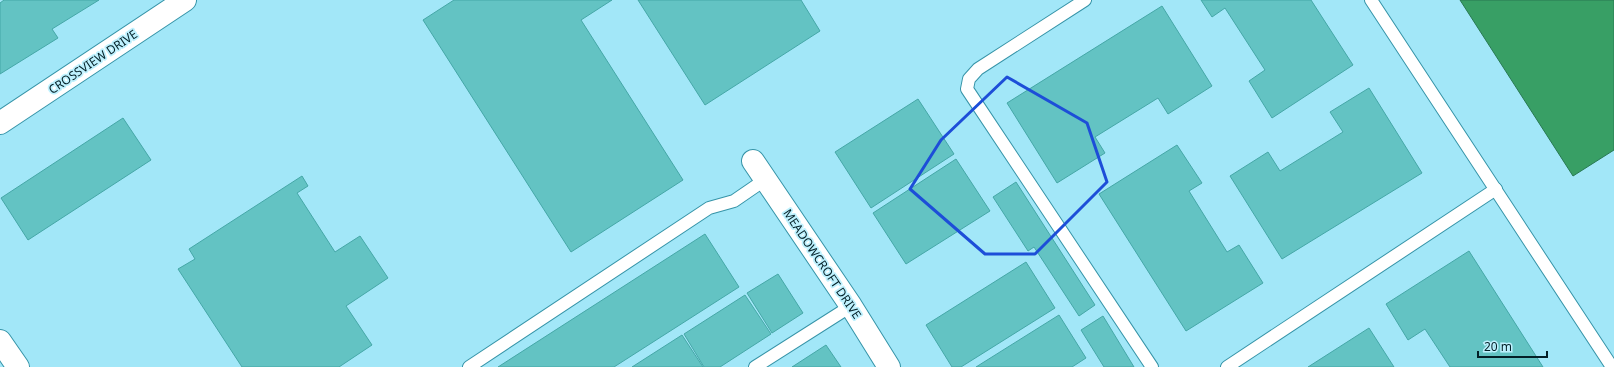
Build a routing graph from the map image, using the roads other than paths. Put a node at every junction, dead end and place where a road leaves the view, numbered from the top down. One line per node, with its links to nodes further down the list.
1 (185, 0): 4 (street, CROSSVIEW DRIVE)
2 (1085, 0): 14 (lane)
3 (1371, 0): 7 (lane)
4 (0, 123)
5 (753, 161): 6 (street, MEADOWCROFT DRIVE)
6 (766, 179): 8 (street, MEADOWCROFT DRIVE); 12 (lane)
7 (1496, 189): 15 (lane); 16 (lane)
8 (851, 306): 10 (lane); 13 (street, MEADOWCROFT DRIVE)
9 (0, 341): 11 (street)
10 (759, 366)
11 (18, 367)
12 (469, 367)
13 (889, 367)
14 (1152, 367)
15 (1227, 367)
16 (1612, 367)

